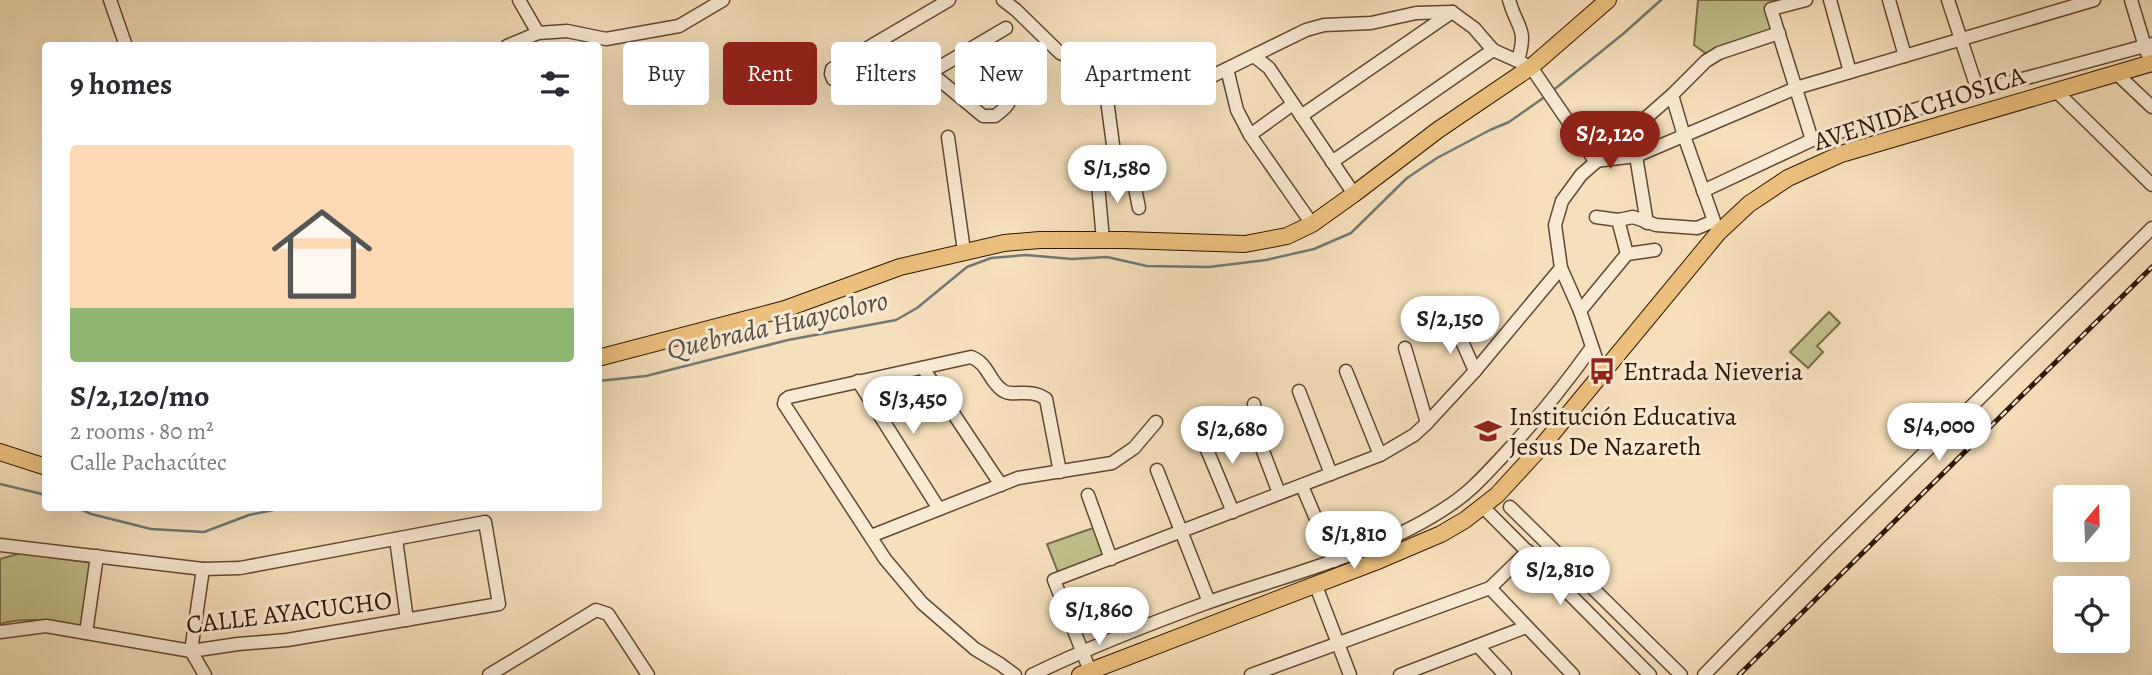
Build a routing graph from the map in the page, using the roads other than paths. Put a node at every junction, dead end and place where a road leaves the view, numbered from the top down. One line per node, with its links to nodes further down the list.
1 (110, 0): 19 (street)
2 (519, 0): 16 (street)
3 (723, 0): 16 (street)
4 (949, 0): 21 (street)
5 (1003, 0): 25 (street)
6 (1509, 0): 28 (street)
7 (1608, 0): 28 (main road)
8 (1806, 0): 17 (street)
9 (1830, 0): 31 (street)
10 (1889, 0): 27 (street)
11 (1948, 0): 18 (street)
12 (2094, 0): 18 (street)
13 (2131, 0): 23 (street)
14 (1452, 12): 24 (street); 26 (street); 45 (street)
15 (1006, 28): 22 (street)
16 (538, 33): 20 (street)
17 (1779, 33): 35 (street); 39 (street)
18 (1961, 39): 27 (street); 37 (street)
19 (125, 42)
20 (517, 42)
21 (878, 42)
22 (982, 42)
23 (2148, 45): 29 (street); 37 (street)
24 (1493, 50): 28 (street); 51 (street)
25 (1061, 53)
26 (1254, 56): 30 (street); 40 (street)
27 (1905, 56): 31 (street)
28 (1525, 63): 52 (street); 56 (main road)
29 (2151, 64): 33 (main road, AVENIDA CHOSICA)
30 (1227, 69): 32 (street); 46 (street)
31 (1850, 72): 35 (street)
32 (1216, 74)
33 (2116, 74): 36 (main road, AVENIDA CHOSICA); 44 (street)
34 (941, 81): 38 (street)
35 (1796, 88): 47 (street); 49 (street)
36 (2056, 90): 54 (street); 76 (main road, AVENIDA CHOSICA)
37 (1978, 92): 49 (street)
38 (955, 93)
39 (1672, 95): 47 (street); 52 (street)
40 (1293, 104): 45 (street); 46 (street)
41 (970, 105): 42 (street)
42 (1008, 105)
43 (1108, 105): 53 (street)
44 (2152, 107)
45 (1301, 117): 51 (street)
46 (1250, 135): 61 (street)
47 (1684, 136): 50 (street); 55 (street)
48 (948, 137): 65 (street)
49 (1812, 140): 55 (street)
50 (1636, 156): 52 (street); 60 (street)
51 (1332, 162): 56 (street)
52 (1595, 162): 67 (street)
53 (1116, 167): 57 (street); 63 (street)
54 (2152, 185)
55 (1703, 191): 60 (street)
56 (1354, 194): 61 (main road)
57 (1139, 208)
58 (1596, 217): 59 (street)
59 (1618, 220): 60 (street); 66 (street)
60 (1647, 223)
61 (1311, 224): 63 (main road)
62 (2152, 228): 131 (street)
63 (1103, 240): 65 (main road)
64 (1655, 250): 66 (street)
65 (964, 251): 72 (main road)
66 (1627, 254): 68 (street)
67 (1561, 268): 68 (street); 75 (street)
68 (1580, 311): 70 (street)
69 (1455, 328): 75 (street)
70 (1592, 347): 76 (street); 104 (street)
71 (1405, 348): 81 (street)
72 (602, 357)
73 (923, 368): 77 (street); 87 (street); 89 (street)
74 (1346, 371): 84 (street)
75 (1475, 371): 81 (street)
76 (1601, 373): 93 (main road, AVENIDA CHOSICA)
77 (858, 381): 95 (street); 98 (street)
78 (1299, 391): 88 (street)
79 (1254, 404): 91 (street)
80 (1156, 422): 87 (street)
81 (1427, 423): 84 (street)
82 (1200, 433): 96 (street)
83 (0, 452): 85 (main road)
84 (1380, 455): 88 (street)
85 (42, 466)
86 (1157, 470): 97 (street)
87 (1060, 472): 89 (street)
88 (1331, 474): 90 (street)
89 (1001, 485): 95 (street)
90 (1301, 486): 91 (street); 104 (street)
91 (1279, 493): 96 (street)
92 (1088, 495): 103 (street)
93 (1483, 507): 101 (street); 106 (main road, AVENIDA CHOSICA)
94 (1510, 507): 130 (street)
95 (939, 509): 98 (street)
96 (1233, 512): 97 (street)
97 (1182, 532): 103 (street); 108 (street)
98 (871, 536): 122 (street)
99 (396, 538): 105 (street); 109 (street); 109 (street, CALLE AYACUCHO)
100 (3, 547): 102 (street)
101 (1528, 551): 107 (street); 129 (street)
102 (97, 556): 105 (street); 112 (street)
103 (1111, 559): 116 (street)
104 (1334, 561): 108 (street)
105 (203, 569): 115 (street)
106 (1316, 586): 113 (street); 117 (main road, AVENIDA CHOSICA)
107 (1490, 588): 110 (street); 113 (street)
108 (1209, 602): 116 (street)
109 (407, 620): 115 (street, CALLE AYACUCHO)
110 (1526, 627): 114 (street); 128 (street)
111 (0, 632): 112 (street, CALLE AYACUCHO)
112 (86, 633): 115 (street, CALLE AYACUCHO)
113 (1337, 643): 124 (street); 125 (street)
114 (1478, 646): 118 (street); 127 (street)
115 (191, 651): 119 (street)
116 (1082, 651): 117 (street); 123 (street)
117 (1094, 672)
118 (1416, 672): 126 (street)
119 (205, 675)
120 (489, 675): 121 (street)
121 (648, 675)
122 (1014, 675)
123 (1032, 675)
124 (1251, 675)
125 (1350, 675)
126 (1400, 675)
127 (1505, 675)
128 (1573, 675)
129 (1650, 675)
130 (1681, 675)
131 (1704, 675)

